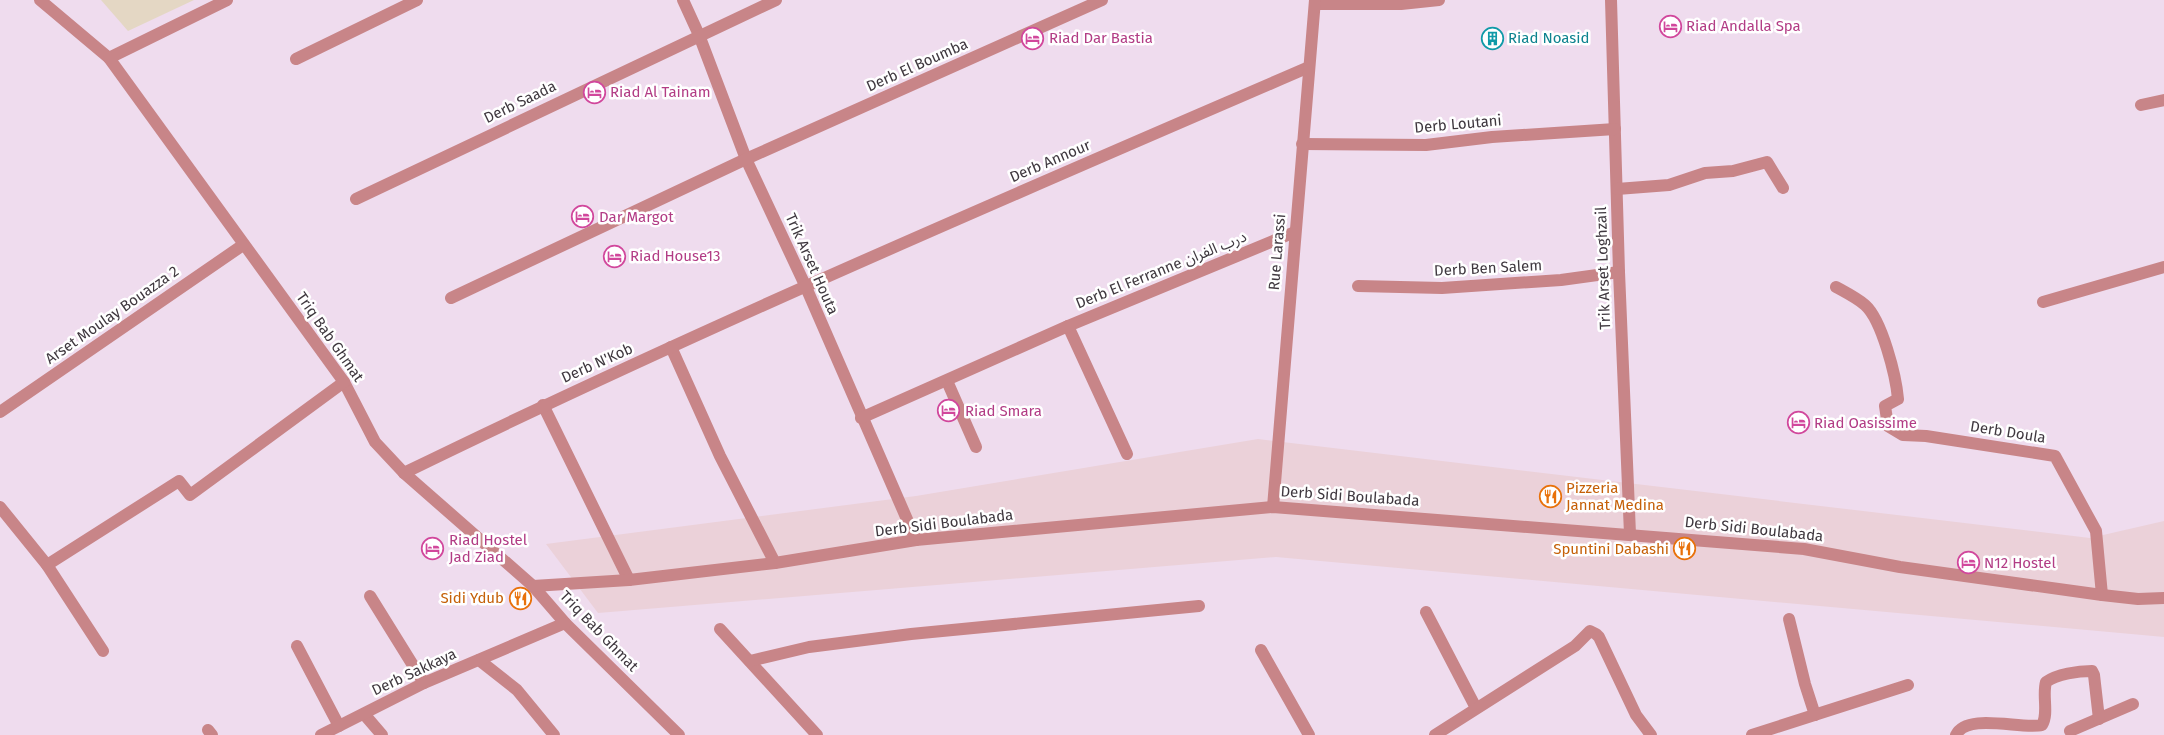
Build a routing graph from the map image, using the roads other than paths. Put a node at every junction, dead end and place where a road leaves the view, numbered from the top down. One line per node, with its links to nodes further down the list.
1 (40, 0): 11 (street, Triq Bab Ghmat)
2 (228, 0): 11 (street)
3 (417, 0): 12 (street)
4 (683, 0): 10 (street, Trik Arset Houta)
5 (776, 0): 10 (street, Derb Saada)
6 (1102, 0): 18 (street, Derb El Boumba)
7 (1439, 0): 9 (street)
8 (1611, 0): 16 (street, Trik Arset Loghzail)
9 (1315, 2): 13 (street, Rue Larassi)
10 (699, 35): 18 (street, Trik Arset Houta); 21 (street, Derb Saada)
11 (109, 58): 23 (street, Triq Bab Ghmat)
12 (296, 59)
13 (1309, 67): 17 (street, Rue Larassi); 26 (street, Derb Annour)
14 (2164, 100): 15 (street)
15 (2141, 105)
16 (1616, 129): 17 (street, Derb Loutani); 20 (street, Trik Arset Loghzail)
17 (1302, 144): 22 (street, Rue Larassi)
18 (746, 159): 26 (street, Trik Arset Houta); 29 (street, Derb El Boumba)
19 (1783, 188): 20 (street)
20 (1617, 189): 25 (street, Trik Arset Loghzail)
21 (356, 199)
22 (1295, 232): 31 (street, Derb El Ferranne درب الفران); 42 (street, Rue Larassi)
23 (243, 245): 34 (street, Triq Bab Ghmat); 36 (street, Arset Moulay Bouazza 2)
24 (2164, 267): 30 (street)
25 (1619, 272): 27 (street, Derb Ben Salem); 43 (street, Trik Arset Loghzail)
26 (805, 285): 32 (street, Derb N'Kob); 37 (street, Trik Arset Houta)
27 (1358, 286)
28 (1836, 287): 49 (street, Derb Doula)
29 (451, 298)
30 (2043, 302)
31 (1068, 326): 33 (street, Derb El Ferranne درب الفران); 39 (street, Derb El Ferranne درب الفران)
32 (671, 347): 35 (street, Derb N'Kob); 45 (street)
33 (947, 381): 37 (street, Derb El Ferranne درب الفران); 38 (street)
34 (344, 382): 40 (street, Triq Bab Ghmat); 46 (street)
35 (543, 405): 40 (street, Derb N'Kob); 47 (street)
36 (0, 412)
37 (861, 418): 44 (street, Trik Arset Houta)
38 (976, 447)
39 (1127, 454)
40 (404, 473): 48 (street, Triq Bab Ghmat)
41 (0, 507): 46 (street)
42 (1273, 507): 43 (street, Derb Sidi Boulabada); 44 (street, Derb Sidi Boulabada)
43 (1630, 534): 49 (street, Derb Sidi Boulabada)
44 (916, 540): 45 (street, Derb Sidi Boulabada)
45 (775, 563): 47 (street, Derb Sidi Boulabada)
46 (47, 565): 59 (street)
47 (629, 580): 48 (street, Derb Sidi Boulabada)
48 (533, 586): 55 (street, Triq Bab Ghmat)
49 (2102, 595): 51 (street, Derb Sidi Boulabada)
50 (370, 596): 62 (street)
51 (2164, 598)
52 (1199, 606): 61 (street)
53 (1426, 612): 65 (street)
54 (1789, 619): 67 (street)
55 (566, 623): 60 (street, Derb Sakkaya); 74 (street, Triq Bab Ghmat)
56 (720, 629): 61 (street)
57 (297, 646): 69 (street)
58 (1260, 650): 76 (street)
59 (103, 651)
60 (479, 660): 62 (street, Derb Sakkaya); 73 (street, Derb Sakkaya)
61 (750, 661): 75 (street)
62 (424, 683): 66 (street, Derb Sakkaya)
63 (1908, 685): 67 (street)
64 (2133, 704): 68 (street)
65 (1476, 708): 77 (street); 78 (street)
66 (364, 714): 69 (street, Derb Sakkaya); 72 (street, Derb Sakkaya)
67 (1815, 715): 79 (street)
68 (2099, 719): 70 (street); 80 (street)
69 (339, 726): 71 (street, Derb Sakkaya)
70 (2070, 731)
71 (320, 735)
72 (382, 735)
73 (554, 735)
74 (679, 735)
75 (817, 735)
76 (1309, 735)
77 (1435, 735)
78 (1651, 735)
79 (1752, 735)
80 (1956, 735)

